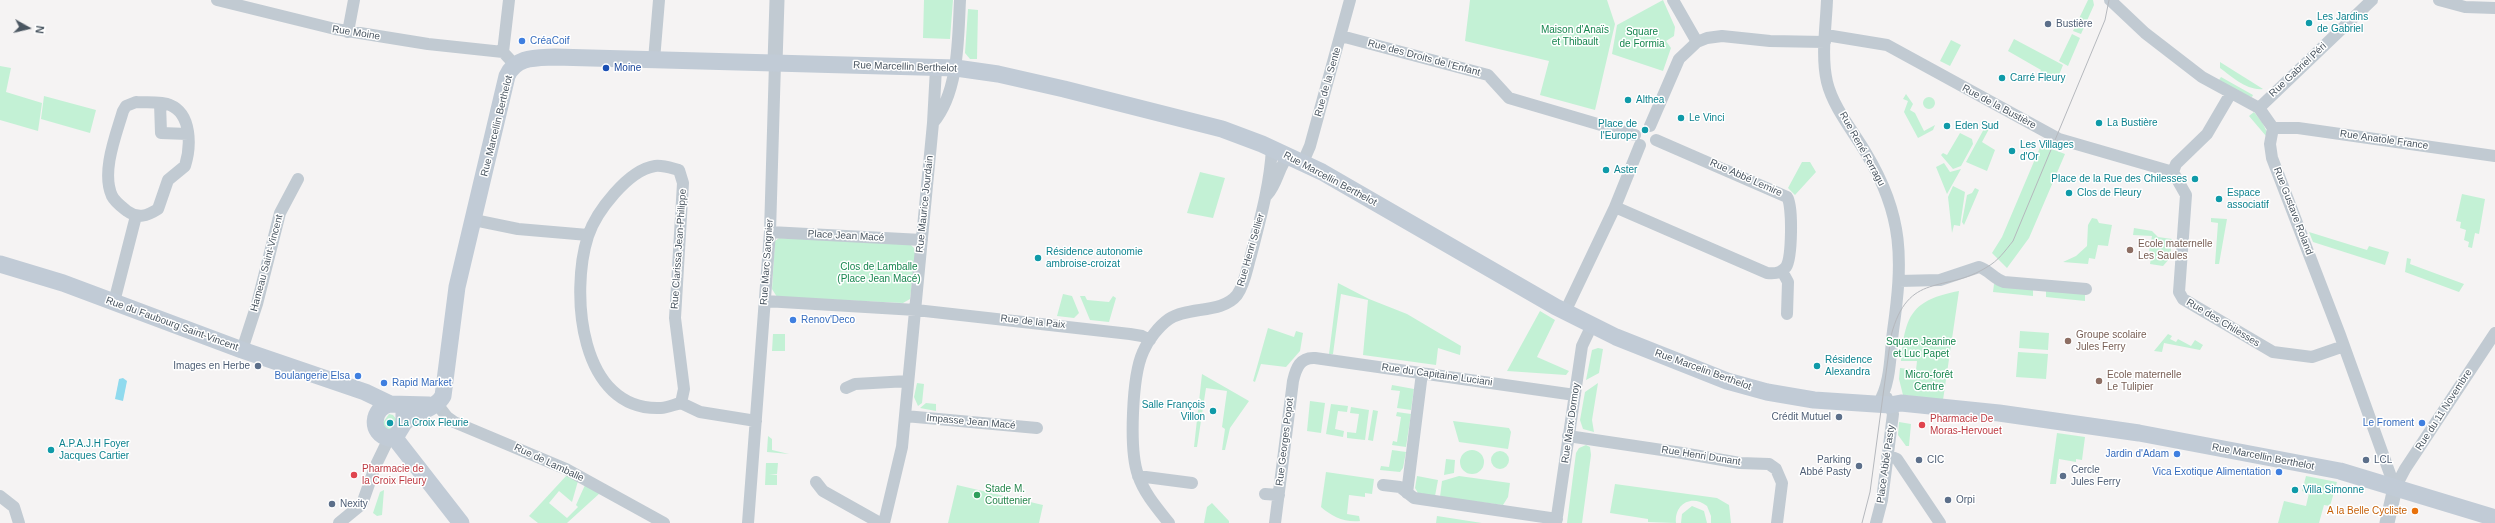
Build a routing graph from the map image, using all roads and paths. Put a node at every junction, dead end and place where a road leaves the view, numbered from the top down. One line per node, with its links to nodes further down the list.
1 (217, 0): 14 (street, Rue Moine)
2 (354, 0): 14 (street)
3 (509, 0): 18 (street)
4 (659, 0): 19 (street)
5 (777, 0): 20 (street, Rue Marc Sangnier)
6 (960, 0): 23 (street)
7 (1350, 0): 15 (street, Rue de la Sente)
8 (1673, 0): 17 (street)
9 (1827, 0): 16 (street, Rue René Ferragu)
10 (2111, 0): 24 (street)
11 (2372, 0): 26 (street, Rue Gabriel Péri)
12 (2439, 0): 13 (street)
13 (2495, 8)
14 (348, 32): 18 (street, Rue Moine)
15 (1341, 36): 31 (street, Rue des Droits de l'Enfant); 35 (street, Rue de la Sente)
16 (1825, 39): 17 (street, Rue de la Bustière); 36 (street, Rue de la Bustière); 47 (street, Rue René Ferragu)
17 (1697, 42): 28 (street)
18 (502, 50): 21 (street)
19 (654, 60): 20 (main road, Rue Marcellin Berthelot); 21 (main road, Rue Marcellin Berthelot)
20 (775, 63): 22 (main road, Rue Marcellin Berthelot); 42 (street, Rue Marc Sangnier)
21 (515, 65): 41 (main road, Rue Marcellin Berthelot)
22 (936, 68): 23 (main road, Rue Marcellin Berthelot); 27 (street, Rue Maurice Jourdain)
23 (956, 68): 27 (street); 33 (main road, Rue Marcellin Berthelot)
24 (2231, 93): 26 (street); 36 (street)
25 (160, 103): 30 (street); 30 (street); 40 (street)
26 (2259, 108): 29 (street)
27 (933, 123): 44 (street, Rue Maurice Jourdain)
28 (1650, 126): 31 (street); 32 (street)
29 (2273, 128): 34 (street, Rue Anatole France); 57 (street, Rue Gustave Roland)
30 (188, 134): 40 (street)
31 (1638, 140): 32 (street); 39 (street)
32 (1656, 140): 46 (street, Rue Abbé Lemire)
33 (1272, 148): 35 (main road, Rue Marcellin Berthelot); 38 (street, Rue Henri Sellier)
34 (2495, 156)
35 (1296, 159): 38 (street, Rue Henri Sellier); 52 (main road, Rue Marcellin Berthelot)
36 (2173, 172): 57 (street, Rue des Chilesses)
37 (298, 180): 58 (street, Hameau Saint-Vincent)
38 (1267, 195): 56 (street, Rue Henri Sellier)
39 (1615, 207): 46 (street); 52 (street)
40 (136, 216): 50 (street)
41 (474, 220): 43 (street); 67 (main road, Rue Marcellin Berthelot)
42 (770, 232): 44 (street, Place Jean Macé); 49 (street, Rue Marc Sangnier)
43 (588, 236): 65 (street, Rue Clarissa Jean-Philippe); 65 (street, Rue Clarissa Jean-Philippe)
44 (922, 240): 51 (street, Rue Maurice Jourdain)
45 (0, 266): 50 (main road, Rue du Faubourg Saint-Vincent)
46 (1782, 271): 53 (street)
47 (1899, 281): 48 (street); 68 (street, Rue René Ferragu)
48 (2078, 285)
49 (765, 301): 51 (street); 72 (street, Rue Marc Sangnier)
50 (114, 302): 58 (main road, Rue du Faubourg Saint-Vincent)
51 (916, 310): 56 (street, Rue de la Paix); 61 (street, Rue Maurice Jourdain)
52 (1565, 312): 54 (main road, Rue Marcellin Berthelot)
53 (1787, 314)
54 (1592, 325): 64 (street, Rue Marx Dormoy); 68 (main road, Rue Marcelin Berthelot)
55 (2495, 333): 82 (street, Rue du 11 Novembre)
56 (1150, 340): 78 (street, Rue Henri Sellier)
57 (2344, 346): 82 (street, Rue Gustave Roland)
58 (242, 350): 62 (main road, Rue du Faubourg Saint-Vincent)
59 (1301, 362): 60 (street, Rue du Capitaine Luciani); 85 (street, Rue Georges Popot)
60 (1422, 373): 64 (street, Rue du Capitaine Luciani); 83 (street)
61 (908, 381): 63 (street); 70 (street, Rue Maurice Jourdain)
62 (343, 386): 66 (main road, Rue du Faubourg Saint-Vincent); 69 (main road, Rue du Faubourg Saint-Vincent)
63 (846, 388)
64 (1574, 395): 76 (street, Rue Marx Dormoy)
65 (681, 403): 72 (street)
66 (393, 404): 67 (main road); 69 (main road); 73 (main road)
67 (436, 404): 73 (main road); 92 (street, Rue de Lamballe)
68 (1888, 405): 71 (main road, Rue Marcellin Berthelot); 71 (main road, Rue Marcellin Berthelot); 77 (street, Place Abbé Pasty)
69 (377, 415): 75 (main road)
70 (905, 416): 74 (street, Impasse Jean Macé); 95 (street, Rue Maurice Jourdain)
71 (2027, 418): 82 (main road, Rue Marcellin Berthelot)
72 (756, 421): 93 (street, Rue Marc Sangnier)
73 (404, 423): 75 (main road)
74 (1037, 428)
75 (387, 436): 90 (street); 91 (main road)
76 (1568, 436): 88 (street, Rue Marx Dormoy); 98 (street, Rue Henri Dunant)
77 (1887, 455): 99 (street, Place Abbé Pasty); 100 (street)
78 (1138, 476): 80 (street); 96 (street, Rue Henri Sellier)
79 (816, 482): 94 (street)
80 (1192, 483)
81 (1383, 485): 83 (street)
82 (2395, 488): 87 (main road, Rue Marcellin Berthelot); 101 (street)
83 (1407, 493): 88 (street)
84 (1265, 494): 85 (street)
85 (1279, 495): 97 (street, Rue Georges Popot)
86 (0, 496): 89 (street)
87 (2495, 518)
88 (1556, 521)
89 (19, 523)
90 (339, 523)
91 (461, 523)
92 (664, 523)
93 (748, 523)
94 (880, 523)
95 (884, 523)
96 (1169, 523)
97 (1275, 523)
98 (1777, 523)
99 (1876, 523)
100 (1940, 523)
101 (2387, 523)

